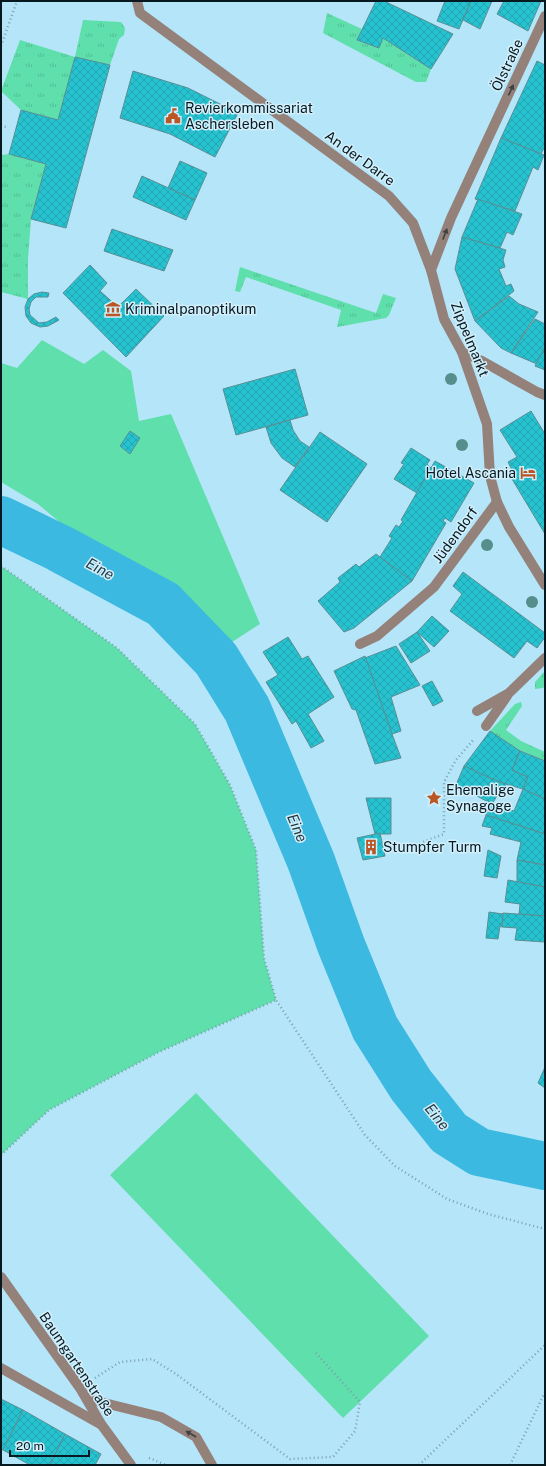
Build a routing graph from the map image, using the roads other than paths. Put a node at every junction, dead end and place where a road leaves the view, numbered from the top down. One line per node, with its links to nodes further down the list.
1 (137, 1): 3 (street, An der Darre)
2 (545, 16): 3 (street, Ölstraße, one-way to 2)
3 (431, 270): 4 (street, Zippelmarkt)
4 (462, 352): 5 (street); 6 (street, Zippelmarkt)
5 (545, 395)
6 (497, 502): 7 (street, Jüdendorf); 8 (street, Jüdendorf)
7 (545, 585)
8 (360, 644)
9 (545, 658): 10 (street)
10 (509, 693): 11 (street); 12 (street)
11 (477, 711)
12 (486, 726)
13 (1, 1278): 15 (street, Baumgartenstraße)
14 (1, 1368): 16 (street)
15 (88, 1399): 16 (street, Baumgartenstraße); 18 (street, one-way to 15)
16 (101, 1424): 17 (street, Baumgartenstraße)
17 (131, 1465)
18 (212, 1465)

